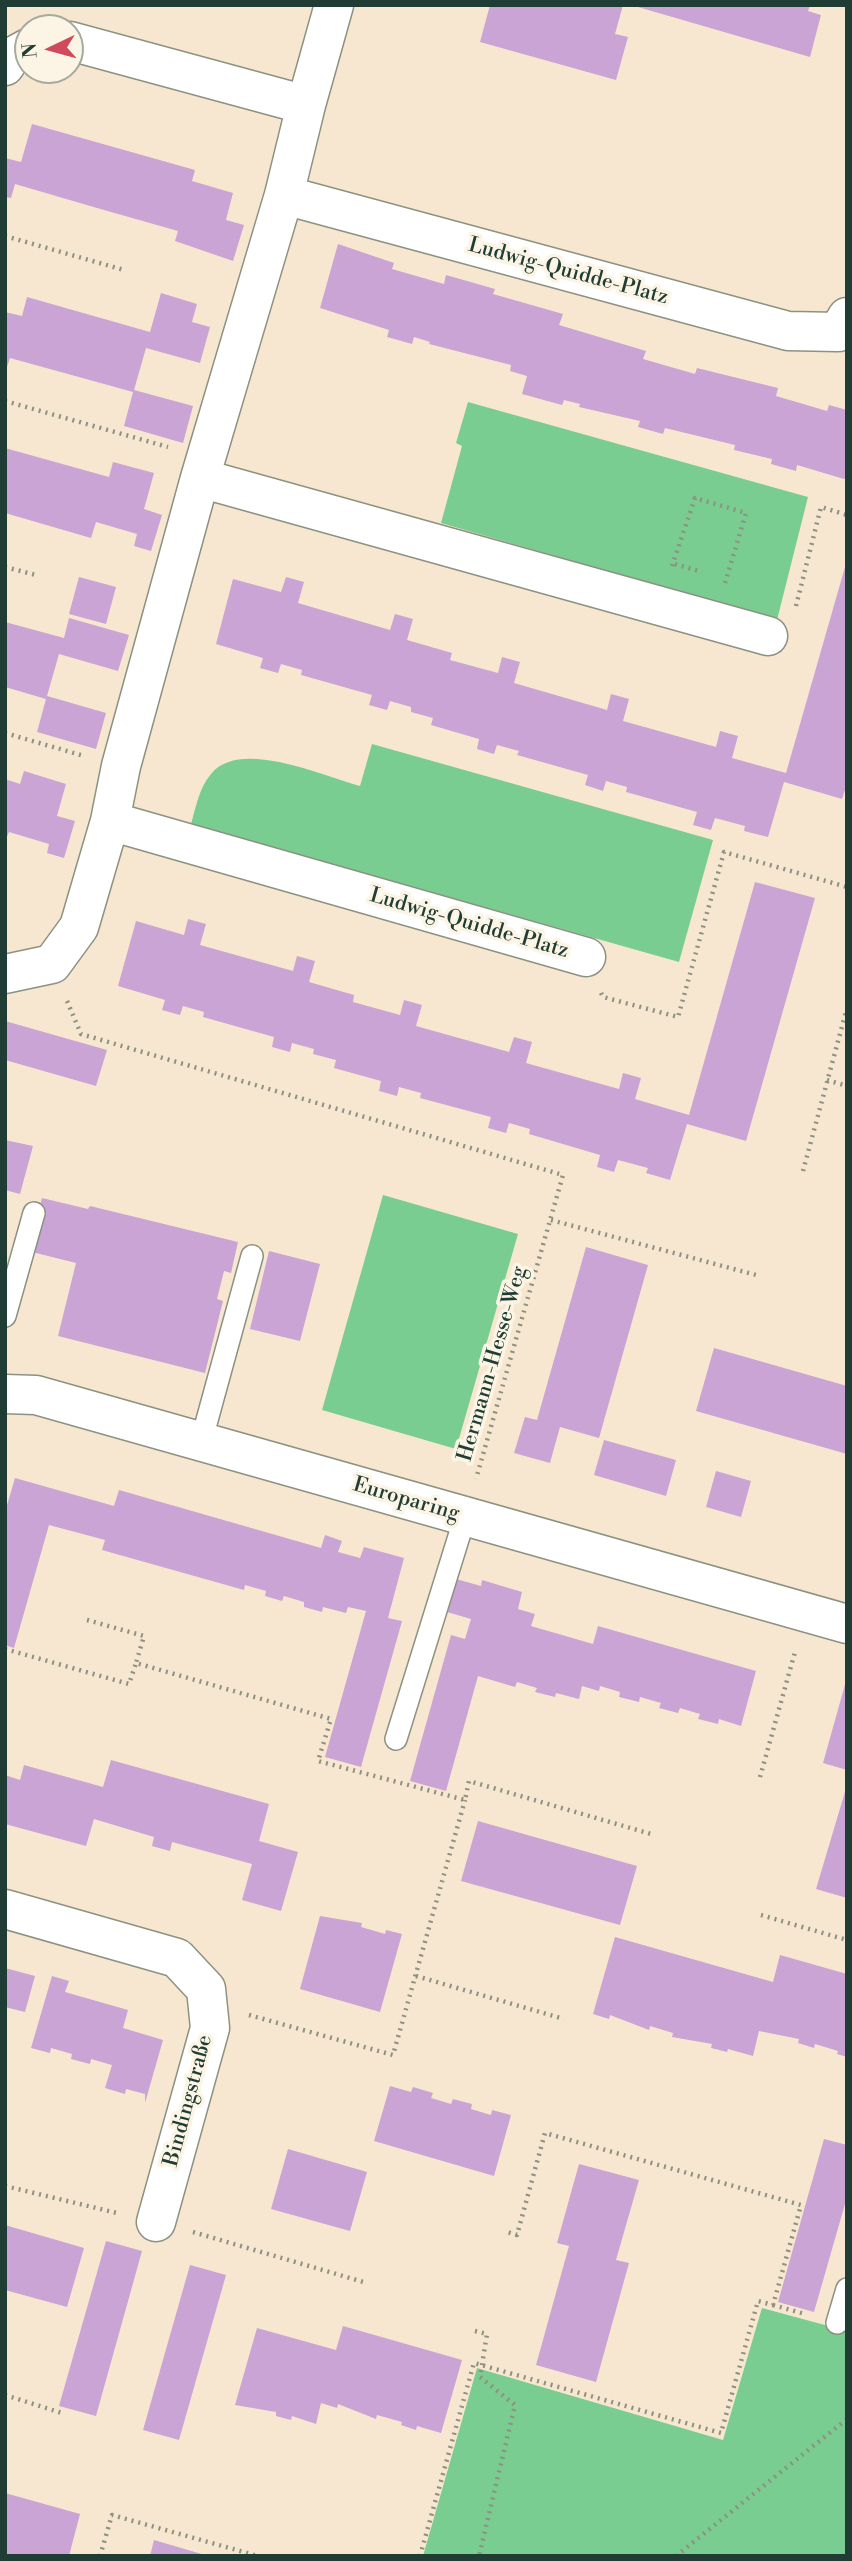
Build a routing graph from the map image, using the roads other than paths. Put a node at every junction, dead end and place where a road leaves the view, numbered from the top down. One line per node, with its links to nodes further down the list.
1 (334, 5): 3 (street)
2 (84, 42): 3 (street)
3 (306, 105): 4 (street)
4 (284, 195): 5 (street, Ludwig-Quidde-Platz); 6 (street)
5 (847, 317)
6 (202, 468): 7 (street); 8 (street)
7 (768, 636)
8 (110, 821): 9 (street, Ludwig-Quidde-Platz); 10 (street)
9 (586, 957)
10 (5, 974)
11 (34, 1213): 13 (lane)
12 (252, 1256): 15 (lane)
13 (5, 1316)
14 (5, 1394): 15 (street, Europaring)
15 (201, 1442): 16 (street, Europaring)
16 (465, 1517): 17 (street, Europaring); 18 (lane)
17 (847, 1624)
18 (396, 1739)
19 (5, 1909): 20 (street, Bindingstraße)
20 (156, 2222)
21 (847, 2290): 22 (lane)
22 (837, 2323)

